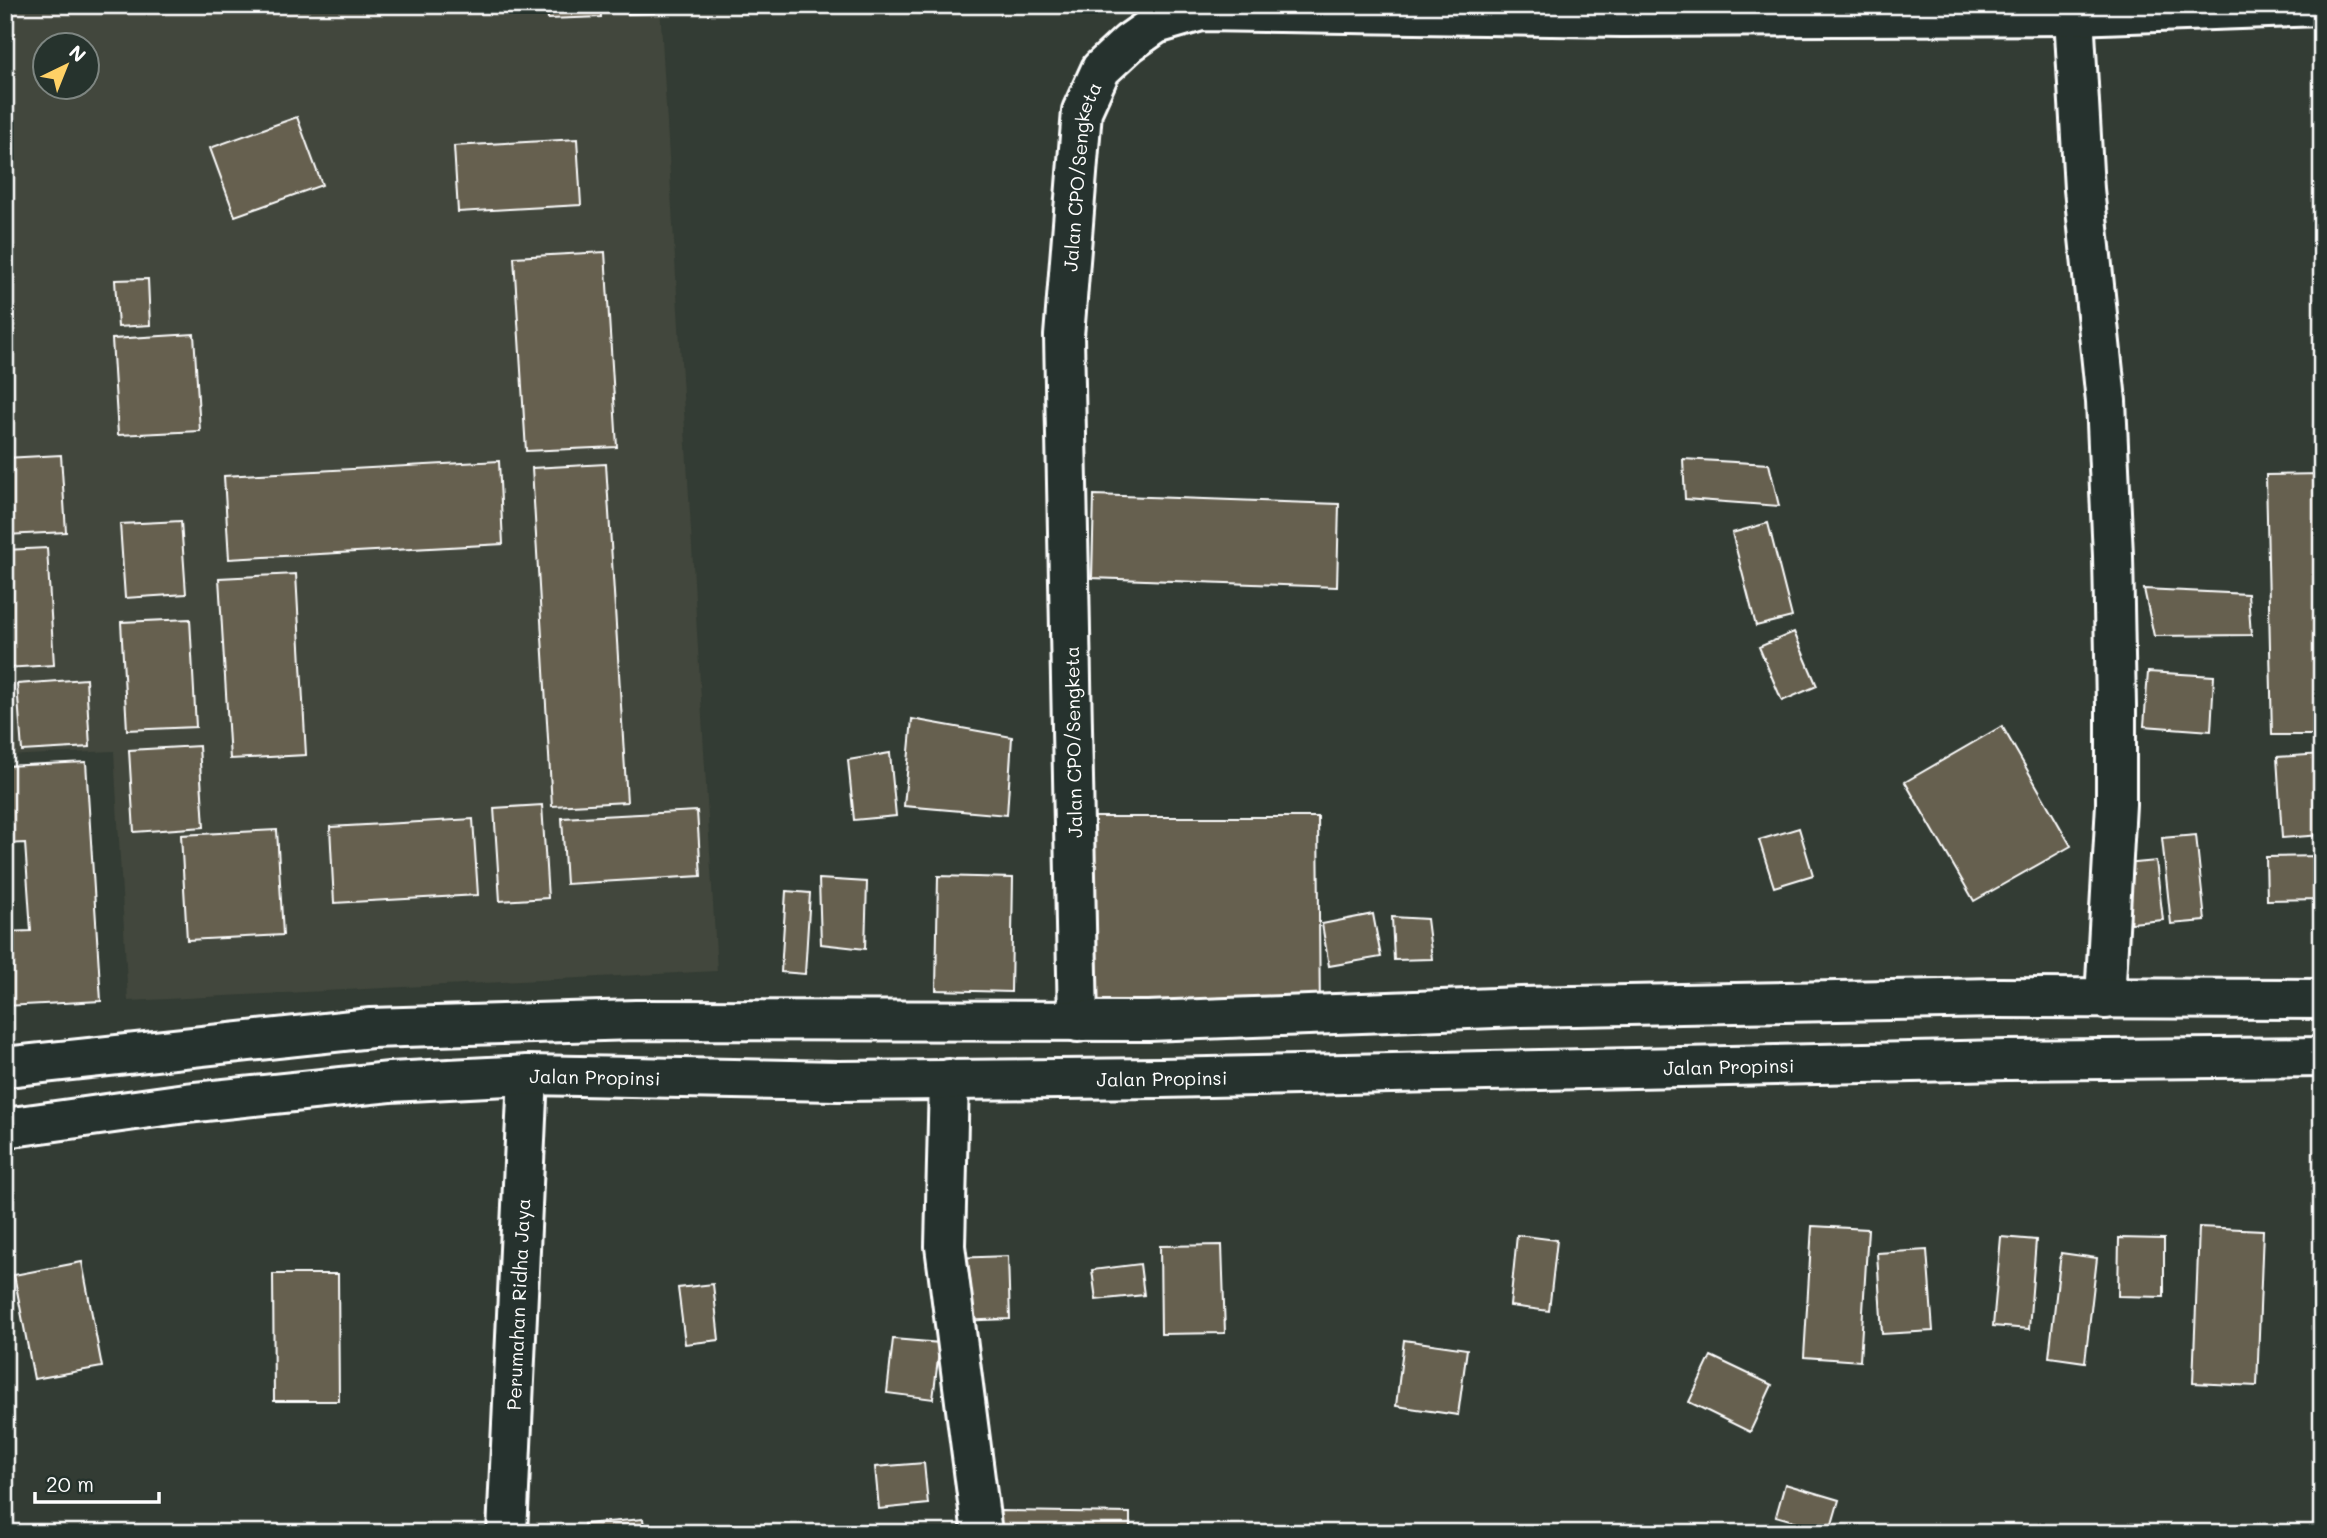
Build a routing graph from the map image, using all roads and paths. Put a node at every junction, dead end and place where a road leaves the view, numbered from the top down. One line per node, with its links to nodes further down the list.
1 (2322, 6): 2 (main road, Jalan CPO/Sengketa)
2 (2074, 16): 4 (main road); 6 (main road, Jalan CPO/Sengketa)
3 (2050, 999): 4 (main road); 6 (main road); 8 (main road)
4 (2105, 999): 5 (main road)
5 (2322, 999)
6 (1078, 1022): 9 (main road)
7 (2322, 1057): 8 (main road, Jalan Propinsi)
8 (2054, 1059): 11 (main road, Jalan Propinsi)
9 (5, 1067)
10 (528, 1075): 11 (main road, Jalan Propinsi); 12 (main road, Jalan Propinsi); 13 (main road, Perumahan Ridha Jaya)
11 (950, 1079): 14 (main road)
12 (5, 1128)
13 (507, 1533)
14 (982, 1533)

